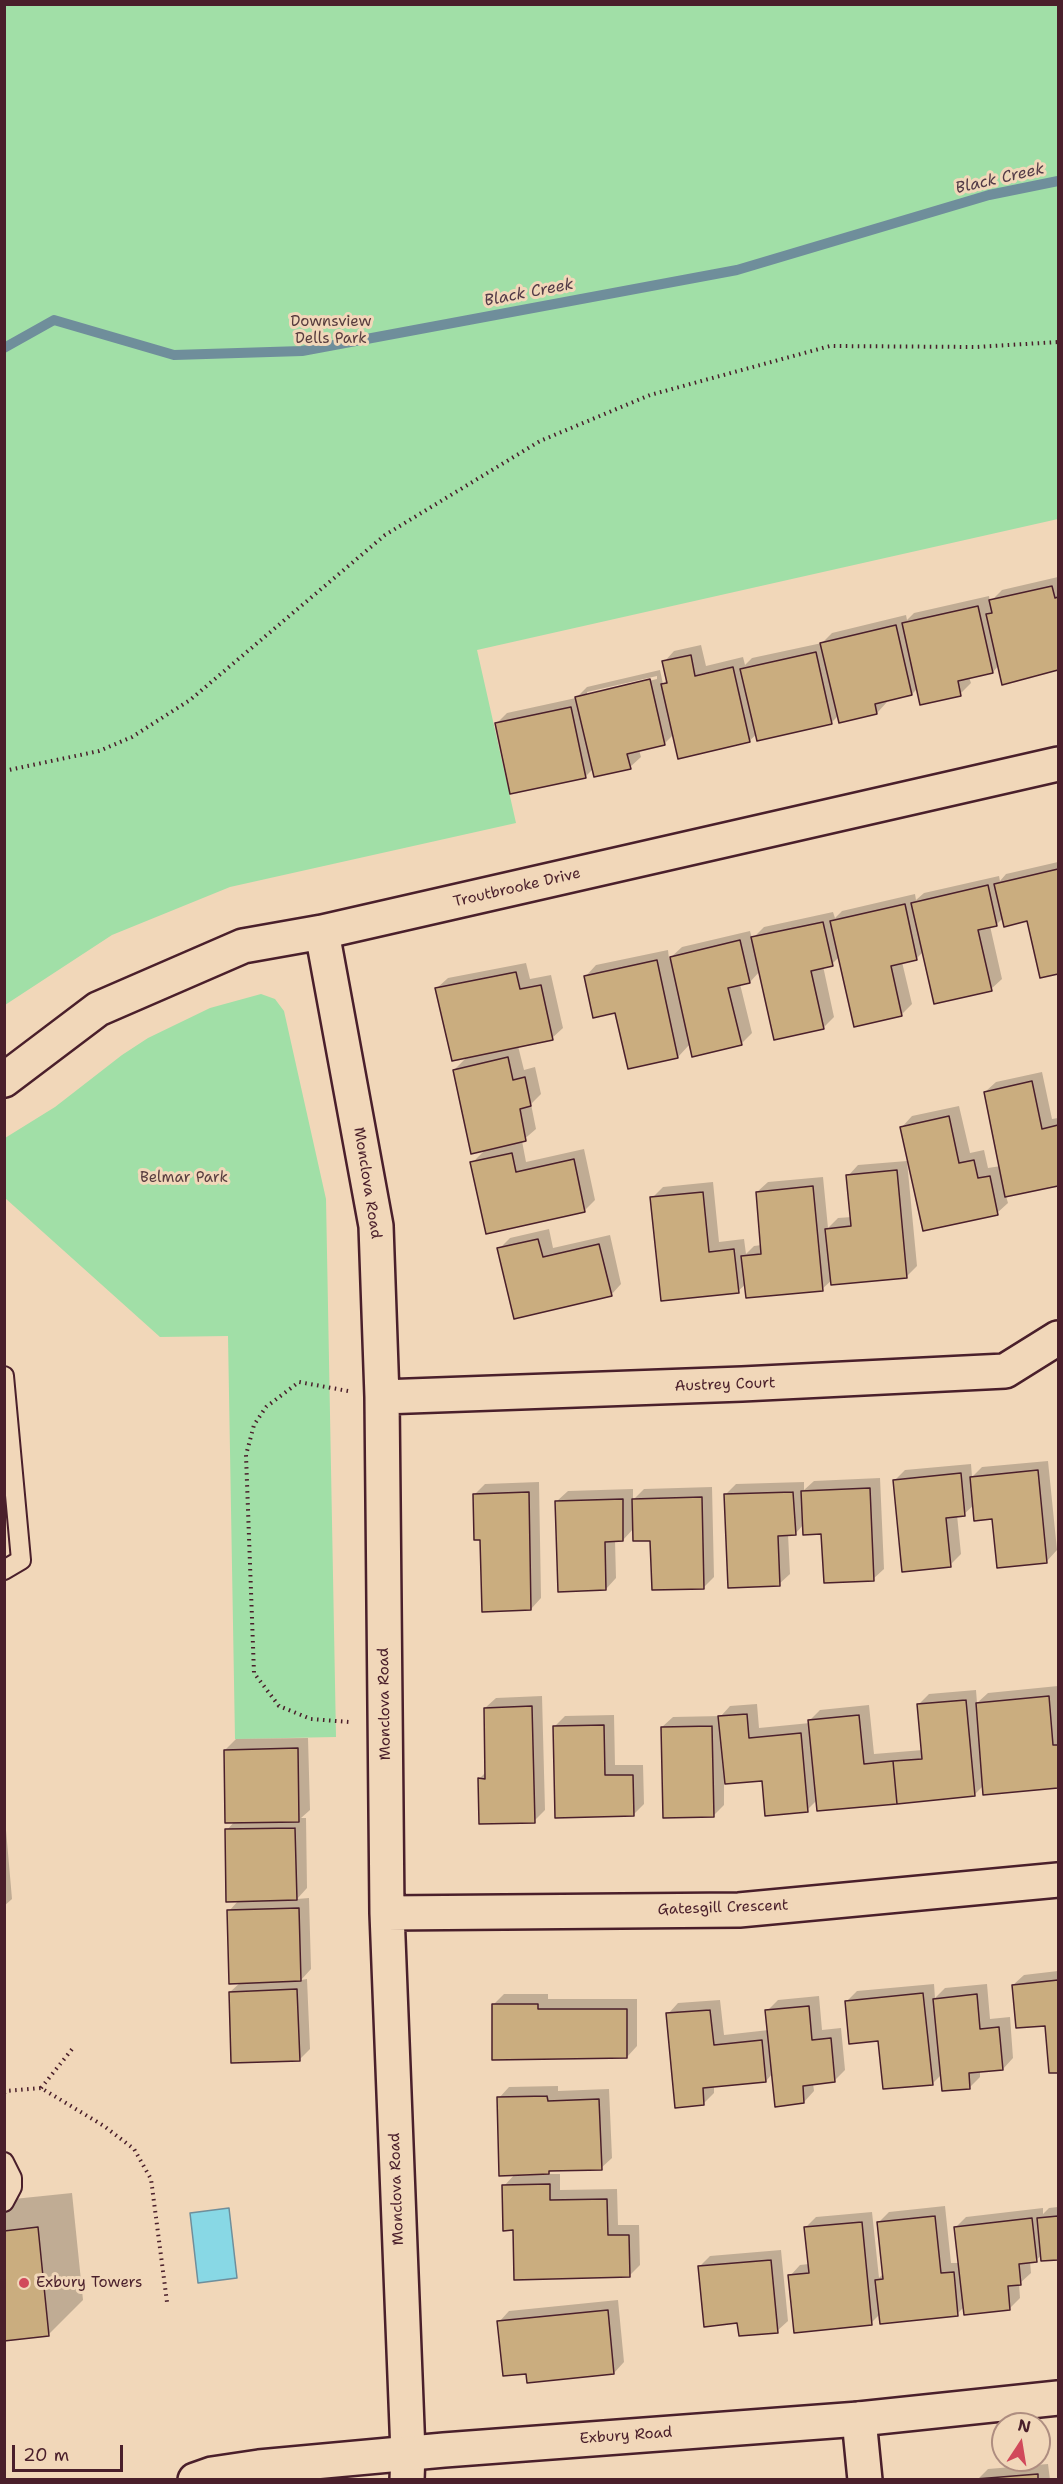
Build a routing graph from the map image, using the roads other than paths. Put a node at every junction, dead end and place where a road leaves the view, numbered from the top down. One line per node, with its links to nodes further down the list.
1 (1059, 764): 2 (street, Troutbrooke Drive)
2 (322, 932): 3 (street, Troutbrooke Drive); 6 (street, Monclova Road)
3 (4, 1080)
4 (1059, 1338): 6 (street, Austrey Court)
5 (4, 1376): 7 (lane)
6 (382, 1397): 9 (street, Monclova Road)
7 (4, 1570)
8 (1059, 1880): 9 (street, Gatesgill Crescent)
9 (387, 1913): 14 (street, Monclova Road)
10 (4, 2162): 11 (lane)
11 (4, 2202)
12 (1059, 2398): 13 (street, Exbury Road)
13 (859, 2419): 14 (street, Exbury Road); 16 (street)
14 (408, 2466): 15 (street, Exbury Road)
15 (195, 2480)
16 (865, 2480)

